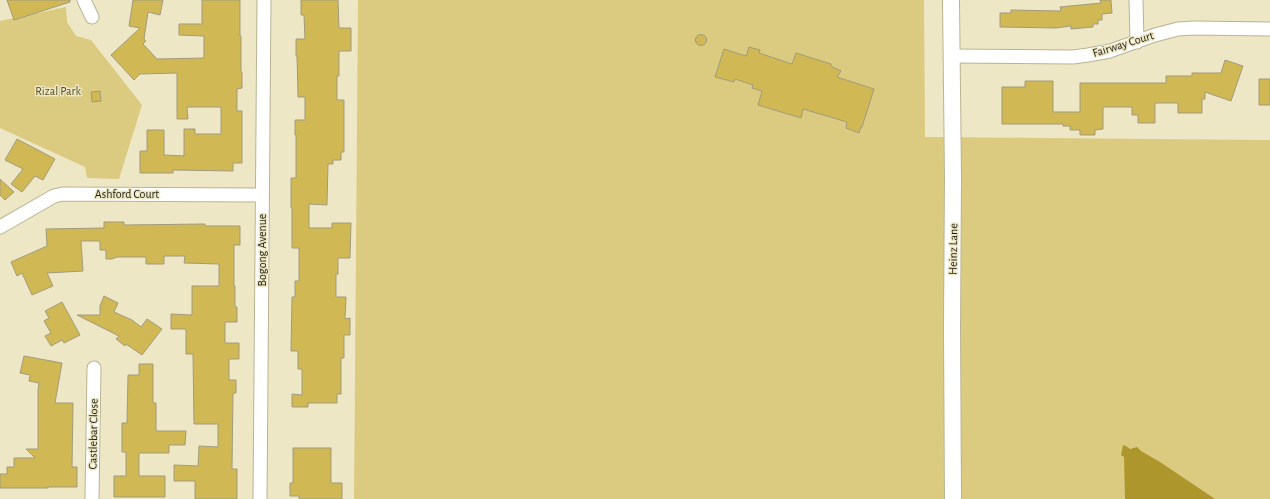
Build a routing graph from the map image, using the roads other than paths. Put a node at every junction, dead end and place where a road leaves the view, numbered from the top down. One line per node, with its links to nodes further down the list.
1 (84, 0): 5 (street)
2 (264, 0): 9 (street, Bogong Avenue)
3 (951, 0): 8 (street, Heinz Lane)
4 (1136, 0): 7 (street)
5 (92, 17)
6 (1270, 29): 7 (street, Fairway Court)
7 (1137, 42): 8 (street, Fairway Court)
8 (951, 56): 14 (street, Heinz Lane)
9 (262, 195): 10 (street, Ashford Court); 13 (street, Bogong Avenue)
10 (0, 227)
11 (94, 368): 12 (street, Castlebar Close)
12 (92, 499)
13 (260, 499)
14 (953, 499)

